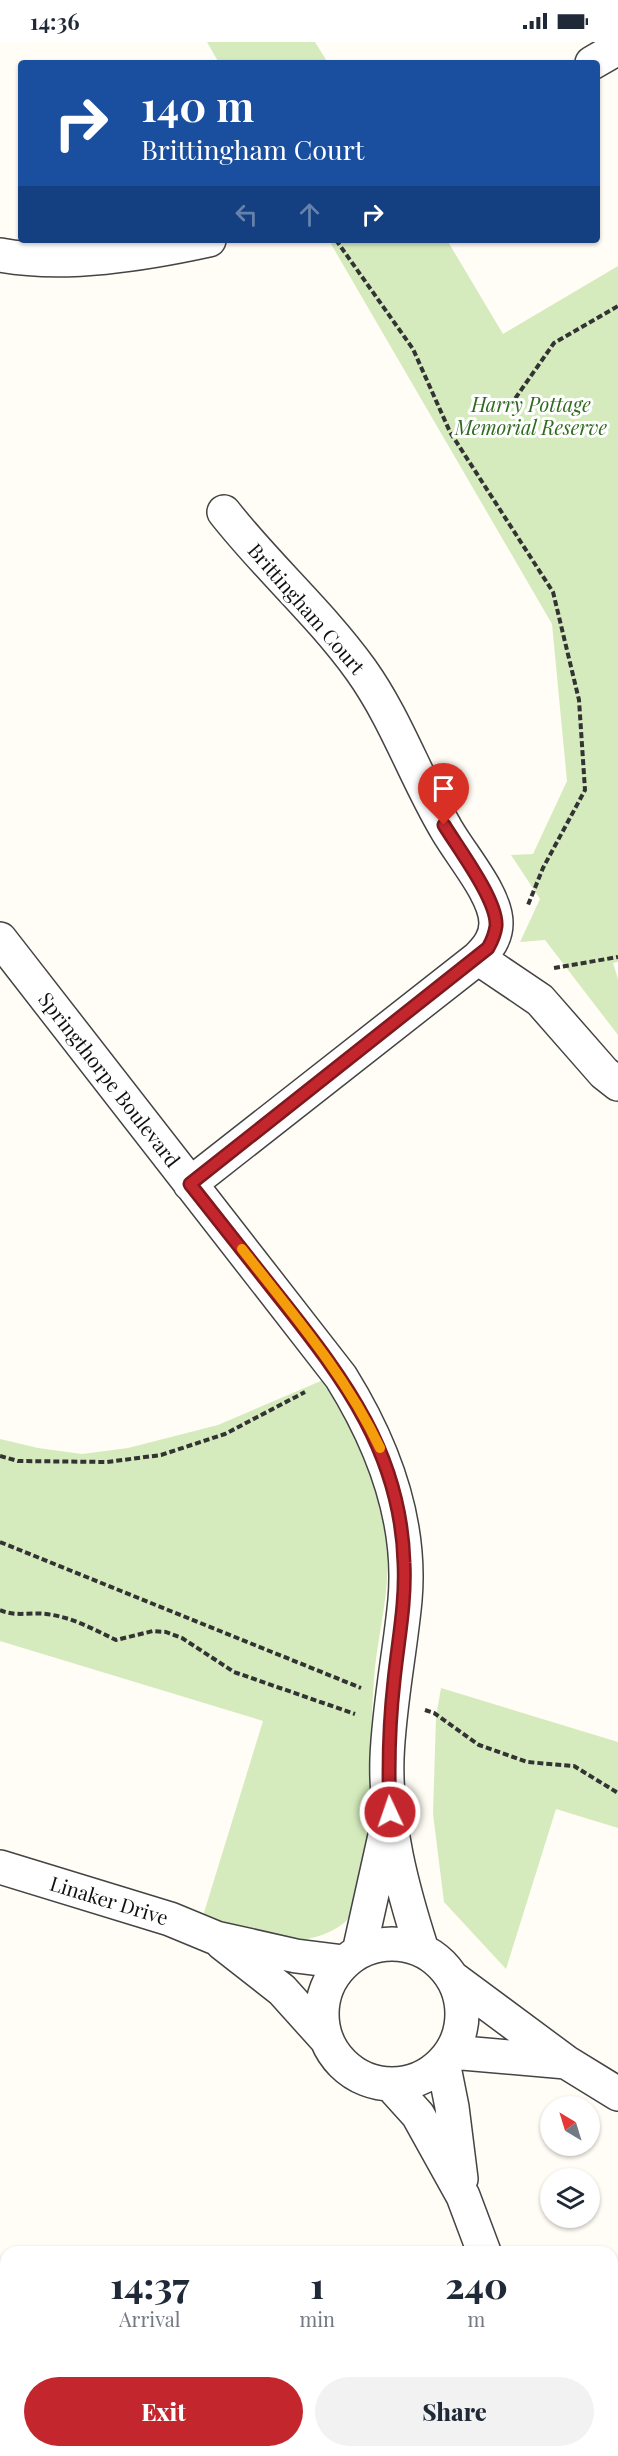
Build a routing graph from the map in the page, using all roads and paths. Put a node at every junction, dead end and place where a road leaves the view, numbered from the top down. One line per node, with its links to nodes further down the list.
1 (618, 48): 2 (street)
2 (597, 60)
3 (191, 243): 5 (street)
4 (338, 243): 9 (path)
5 (0, 255)
6 (618, 306): 7 (path)
7 (505, 413)
8 (224, 512): 12 (street, Brittingham Court)
9 (526, 910)
10 (0, 939): 15 (street, Springthorpe Boulevard)
11 (618, 957): 13 (path)
12 (478, 958): 13 (street); 15 (street, Brittingham Court)
13 (507, 976): 14 (street)
14 (618, 1084)
15 (190, 1184): 20 (street, Springthorpe Boulevard)
16 (305, 1392): 17 (path)
17 (0, 1456)
18 (0, 1542): 20 (path)
19 (0, 1610): 21 (path)
20 (392, 1698): 22 (path); 23 (street, Springthorpe Boulevard)
21 (355, 1714)
22 (618, 1793)
23 (390, 1812): 26 (street, Springthorpe Boulevard); 27 (street, Springthorpe Boulevard)
24 (0, 1867): 25 (street, Linaker Drive)
25 (216, 1938): 27 (street, Linaker Drive); 29 (street, Linaker Drive)
26 (422, 1950): 27 (street); 28 (street)
27 (352, 1957): 29 (street)
28 (454, 1979): 30 (street); 31 (street)
29 (327, 2040): 32 (street)
30 (447, 2057): 31 (street); 32 (street); 34 (street)
31 (566, 2062): 33 (street)
32 (390, 2084): 34 (street)
33 (618, 2094)
34 (463, 2196): 35 (street)
35 (482, 2246)

